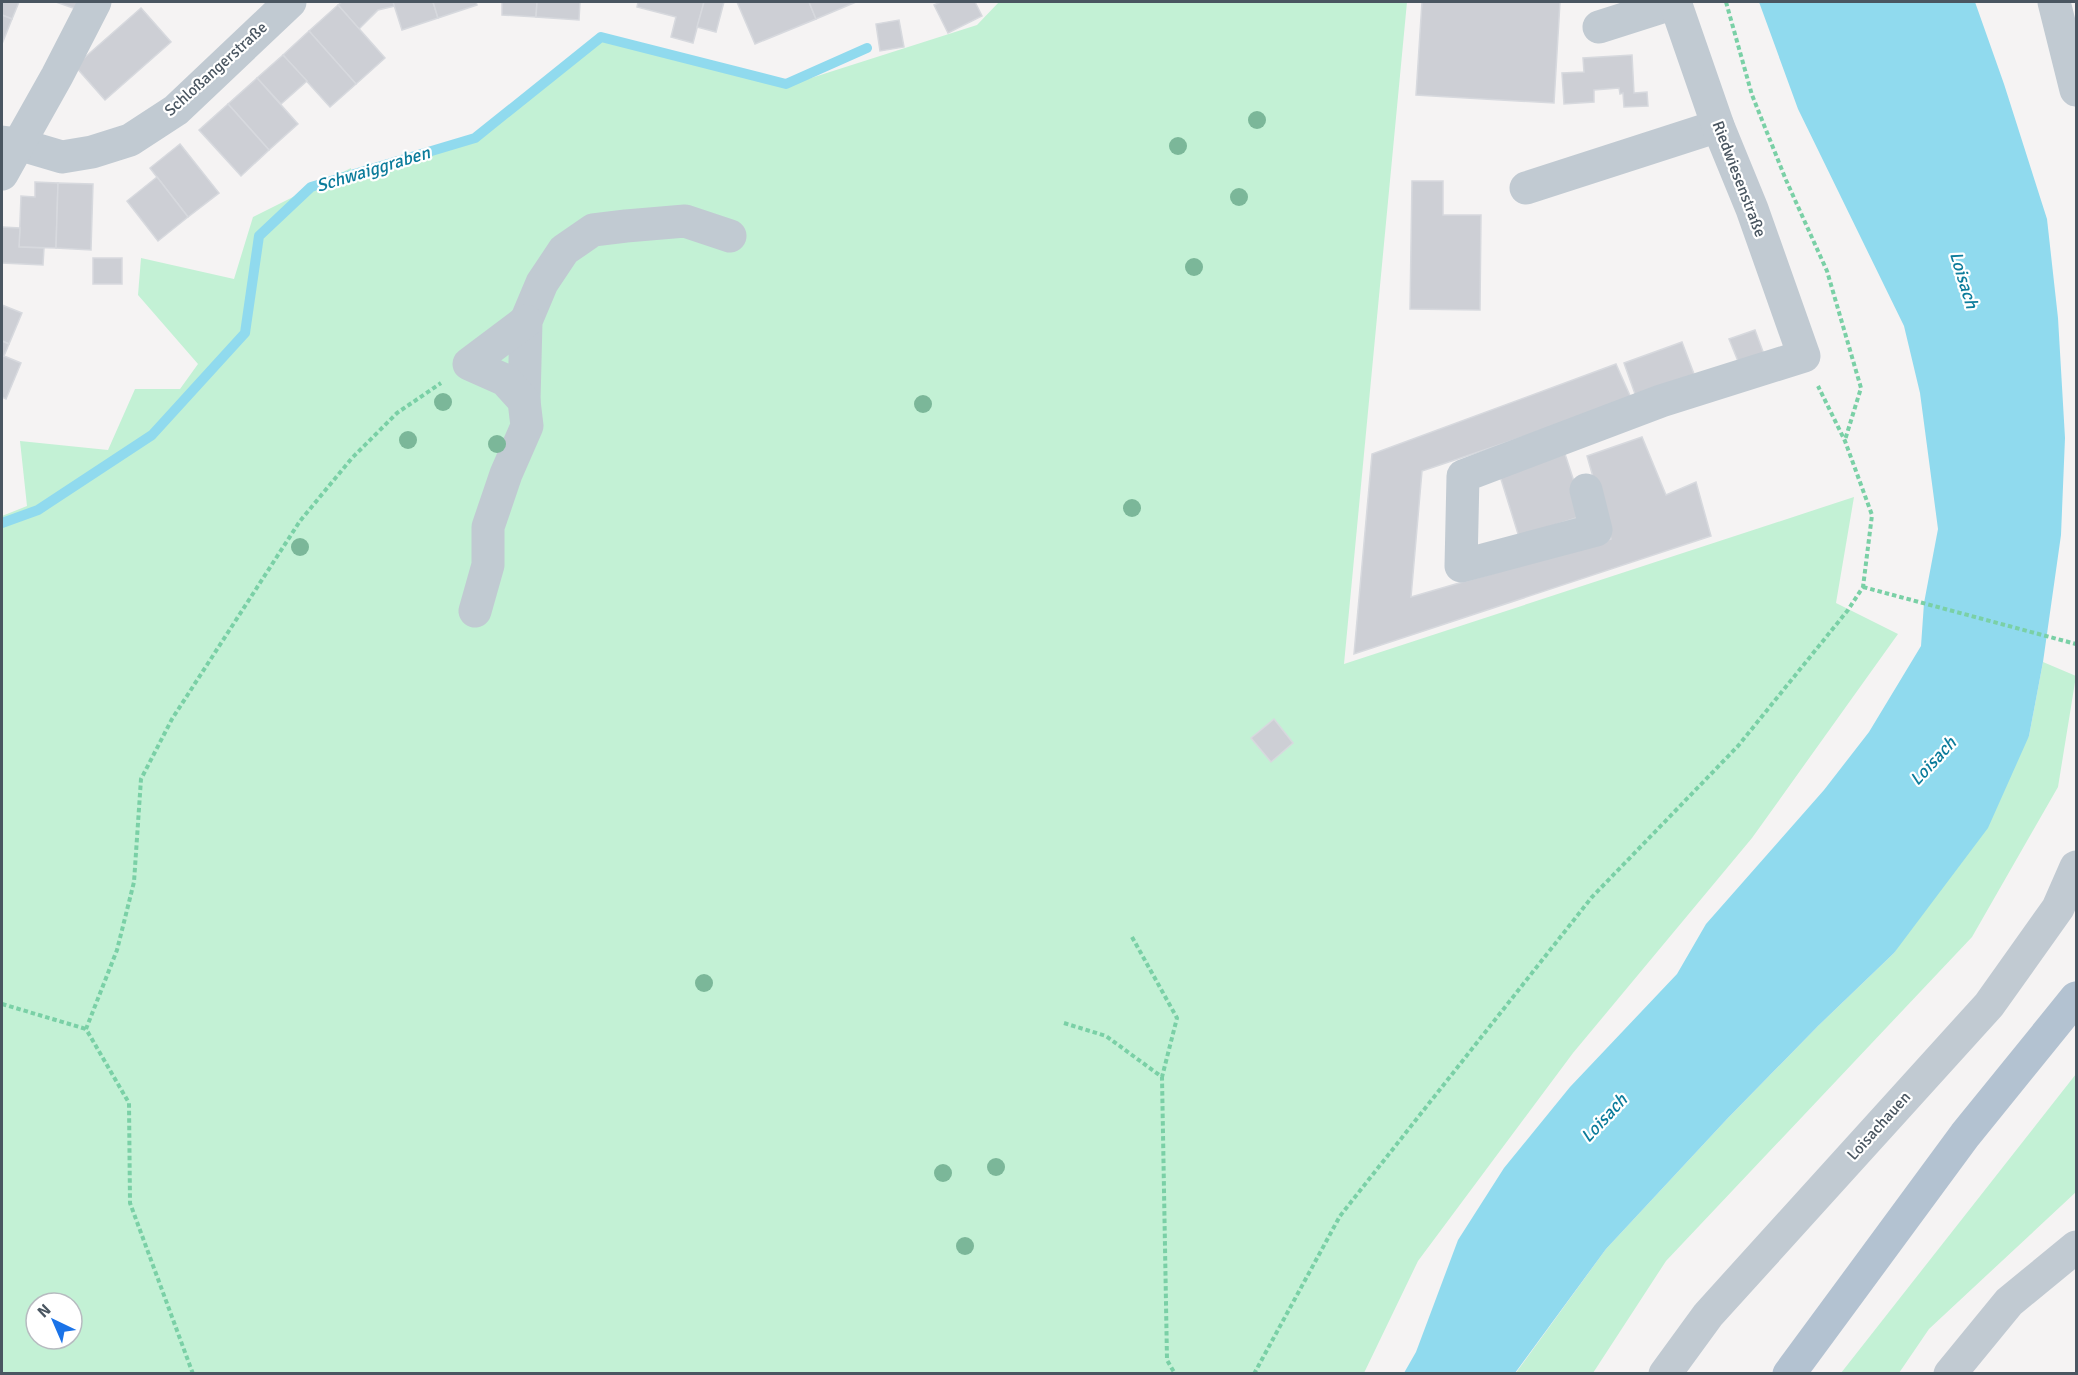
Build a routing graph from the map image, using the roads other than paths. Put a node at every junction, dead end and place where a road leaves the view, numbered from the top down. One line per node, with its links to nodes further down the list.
1 (95, 2): 8 (street)
2 (290, 2): 8 (street, Schloßangerstraße)
3 (2054, 2): 6 (street)
4 (1675, 3): 5 (street); 7 (street, Riedwiesenstraße)
5 (1599, 27)
6 (2076, 90)
7 (1718, 126): 10 (street); 14 (street, Riedwiesenstraße)
8 (10, 143): 9 (street)
9 (2, 174)
10 (1526, 188)
11 (730, 236): 12 (street)
12 (526, 321): 13 (street); 13 (street)
13 (524, 400): 15 (street)
14 (1586, 490)
15 (475, 611)
16 (2076, 867): 19 (street, Loisachauen)
17 (2076, 998): 20 (main road)
18 (2076, 1247): 21 (street)
19 (1665, 1374)
20 (1789, 1374)
21 (1950, 1374)

